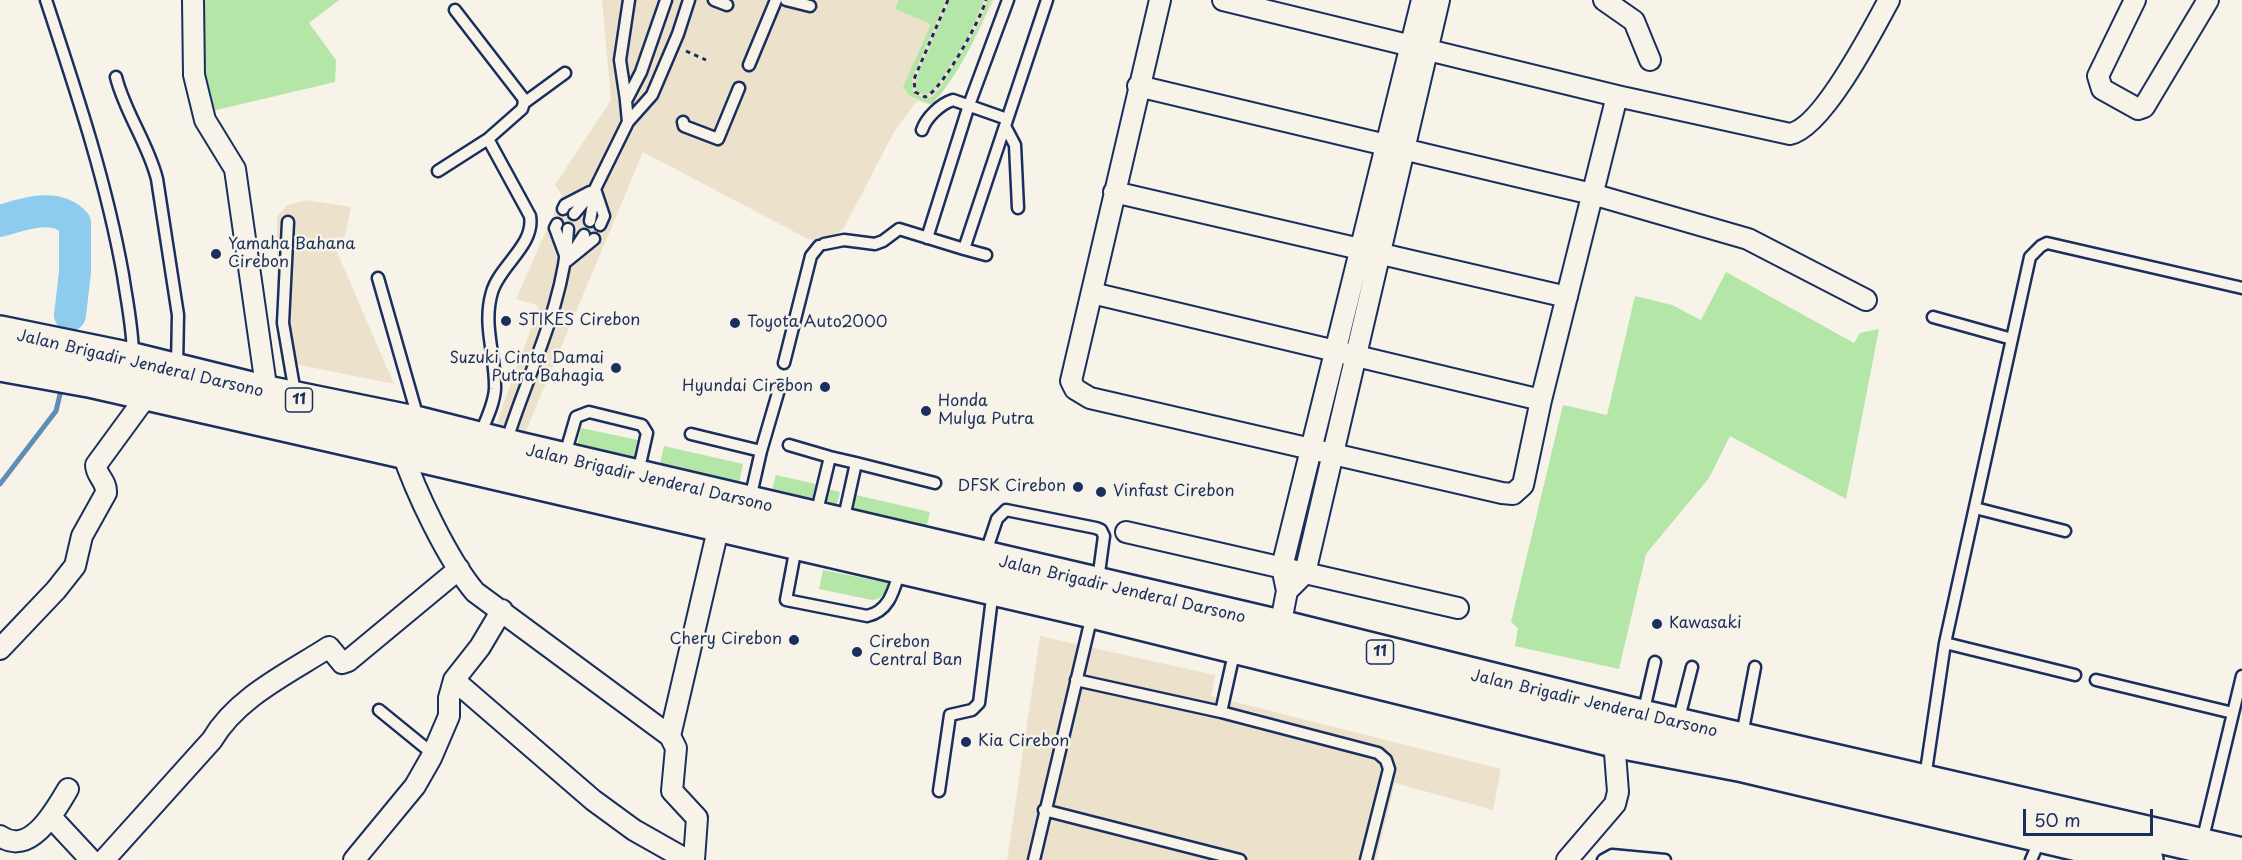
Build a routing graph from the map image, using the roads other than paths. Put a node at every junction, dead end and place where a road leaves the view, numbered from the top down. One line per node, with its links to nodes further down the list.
1 (46, 0): 67 (lane)
2 (193, 0): 73 (street)
3 (629, 0): 30 (lane)
4 (666, 0): 30 (lane)
5 (689, 0): 33 (lane)
6 (714, 0): 19 (lane)
7 (776, 0): 24 (lane)
8 (786, 0): 20 (lane)
9 (1008, 0): 32 (lane)
10 (1047, 0): 35 (lane)
11 (1160, 0): 27 (street)
12 (1223, 0): 22 (street)
13 (1422, 0): 22 (street)
14 (1439, 0): 22 (street)
15 (1604, 0): 23 (street)
16 (1889, 0): 29 (street)
17 (2135, 0): 18 (street)
18 (2208, 0)
19 (727, 4)
20 (810, 6)
21 (455, 10): 31 (lane)
22 (1420, 47): 29 (street); 38 (street)
23 (1650, 60)
24 (749, 65)
25 (565, 73): 31 (lane)
26 (116, 77): 70 (lane)
27 (1138, 86): 38 (street); 41 (street)
28 (739, 88): 34 (lane)
29 (1617, 96): 42 (street)
30 (626, 100): 33 (lane)
31 (524, 103): 37 (lane)
32 (969, 105): 35 (lane); 36 (lane); 51 (lane)
33 (628, 122): 40 (lane)
34 (683, 122)
35 (1006, 122): 43 (lane); 52 (lane)
36 (922, 130)
37 (488, 139): 39 (lane); 81 (lane)
38 (1396, 147): 42 (street); 53 (street); 55 (street)
39 (438, 171)
40 (595, 189): 44 (lane); 45 (lane); 47 (lane)
41 (1114, 192): 53 (street); 59 (street)
42 (1592, 194): 60 (street); 61 (street)
43 (1018, 208)
44 (563, 209)
45 (574, 214)
46 (288, 222): 73 (lane)
47 (595, 223)
48 (556, 224): 56 (lane)
49 (568, 229): 56 (lane)
50 (589, 237): 56 (lane)
51 (927, 238): 52 (lane); 68 (lane)
52 (964, 249): 54 (lane)
53 (1361, 250): 55 (street); 65 (street)
54 (986, 255)
55 (1380, 255): 60 (street); 66 (street)
56 (567, 261): 81 (lane)
57 (378, 278): 75 (lane)
58 (2242, 288): 63 (lane)
59 (1092, 293): 65 (street); 78 (street)
60 (1567, 297): 74 (street)
61 (1866, 300)
62 (1933, 317): 63 (lane)
63 (2012, 339): 89 (lane)
64 (2, 349): 69 (highway, Jalan Brigadir Jenderal Darsono / 11)
65 (1335, 352): 66 (street); 78 (street)
66 (1356, 357): 74 (street); 82 (street)
67 (133, 361): 69 (highway, Jalan Brigadir Jenderal Darsono / 11); 70 (highway, Jalan Brigadir Jenderal Darsono / 11)
68 (784, 363)
69 (91, 366): 72 (highway, Jalan Brigadir Jenderal Darsono / 11)
70 (177, 371): 73 (highway, Jalan Brigadir Jenderal Darsono / 11)
71 (780, 386): 80 (lane)
72 (148, 394): 79 (highway, Jalan Brigadir Jenderal Darsono / 11); 107 (street)
73 (282, 396): 75 (highway, Jalan Brigadir Jenderal Darsono / 11)
74 (1541, 400): 82 (street)
75 (420, 424): 81 (highway, Jalan Brigadir Jenderal Darsono / 11)
76 (691, 434): 80 (lane)
77 (789, 446): 83 (lane)
78 (1311, 449): 82 (street); 96 (street)
79 (402, 451): 81 (highway, Jalan Brigadir Jenderal Darsono / 11); 97 (street)
80 (761, 451): 88 (lane)
81 (493, 453): 84 (highway, Jalan Brigadir Jenderal Darsono / 11); 90 (highway, Jalan Brigadir Jenderal Darsono / 11)
82 (1333, 453): 98 (street)
83 (830, 457): 85 (lane); 91 (lane)
84 (564, 459): 86 (highway, Jalan Brigadir Jenderal Darsono / 11); 86 (lane)
85 (856, 463): 87 (lane); 91 (lane)
86 (637, 476): 88 (highway, Jalan Brigadir Jenderal Darsono / 11)
87 (935, 483)
88 (750, 502): 91 (highway, Jalan Brigadir Jenderal Darsono / 11)
89 (1975, 508): 92 (lane); 105 (lane)
90 (719, 525): 91 (highway, Jalan Brigadir Jenderal Darsono / 11); 121 (street)
91 (818, 529): 94 (highway, Jalan Brigadir Jenderal Darsono / 11); 95 (highway, Jalan Brigadir Jenderal Darsono / 11); 95 (lane)
92 (2065, 531)
93 (1126, 532): 96 (street)
94 (984, 558): 101 (highway, Jalan Brigadir Jenderal Darsono / 11); 101 (lane)
95 (901, 566): 99 (highway, Jalan Brigadir Jenderal Darsono / 11)
96 (1282, 567): 98 (street); 100 (street)
97 (459, 569): 103 (street); 135 (street)
98 (1305, 573): 100 (street); 102 (street)
99 (993, 590): 101 (highway, Jalan Brigadir Jenderal Darsono / 11); 126 (lane)
100 (1287, 591): 104 (street)
101 (1095, 598): 104 (highway, Jalan Brigadir Jenderal Darsono / 11); 106 (highway, Jalan Brigadir Jenderal Darsono / 11); 114 (lane)
102 (1458, 608)
103 (502, 610): 113 (street); 121 (street)
104 (1280, 627): 119 (highway, Jalan Brigadir Jenderal Darsono / 11)
105 (1945, 643): 111 (lane); 127 (lane)
106 (1236, 646): 117 (lane); 123 (highway, Jalan Brigadir Jenderal Darsono / 11)
107 (0, 649)
108 (1655, 662): 119 (lane)
109 (1692, 667): 120 (lane)
110 (1755, 667): 122 (lane)
111 (2075, 675)
112 (2242, 676): 118 (lane)
113 (454, 680): 124 (street); 137 (street)
114 (1076, 680): 117 (lane); 128 (lane)
115 (2096, 680): 118 (lane)
116 (379, 710): 124 (lane)
117 (1221, 712): 141 (lane)
118 (2233, 713): 131 (lane)
119 (1642, 717): 120 (highway, Jalan Brigadir Jenderal Darsono / 11)
120 (1678, 724): 122 (highway, Jalan Brigadir Jenderal Darsono / 11)
121 (670, 735): 138 (street)
122 (1741, 739): 127 (highway, Jalan Brigadir Jenderal Darsono / 11)
123 (1614, 740): 127 (highway, Jalan Brigadir Jenderal Darsono / 11); 142 (street)
124 (433, 754): 136 (street)
125 (68, 789): 129 (street)
126 (939, 791)
127 (1922, 794): 131 (highway, Jalan Brigadir Jenderal Darsono / 11); 132 (highway, Jalan Brigadir Jenderal Darsono / 11)
128 (1044, 810): 139 (lane); 140 (lane)
129 (51, 817): 130 (street); 134 (street)
130 (0, 836)
131 (2201, 845): 133 (highway, Jalan Brigadir Jenderal Darsono / 11)
132 (2037, 847): 145 (highway, Jalan Brigadir Jenderal Darsono / 11)
133 (2242, 855)
134 (91, 860)
135 (104, 860)
136 (354, 860)
137 (687, 860)
138 (694, 860)
139 (1034, 860)
140 (1240, 860)
141 (1366, 860)
142 (1567, 860)
143 (1603, 860): 144 (lane)
144 (1665, 860)
145 (2146, 860)

